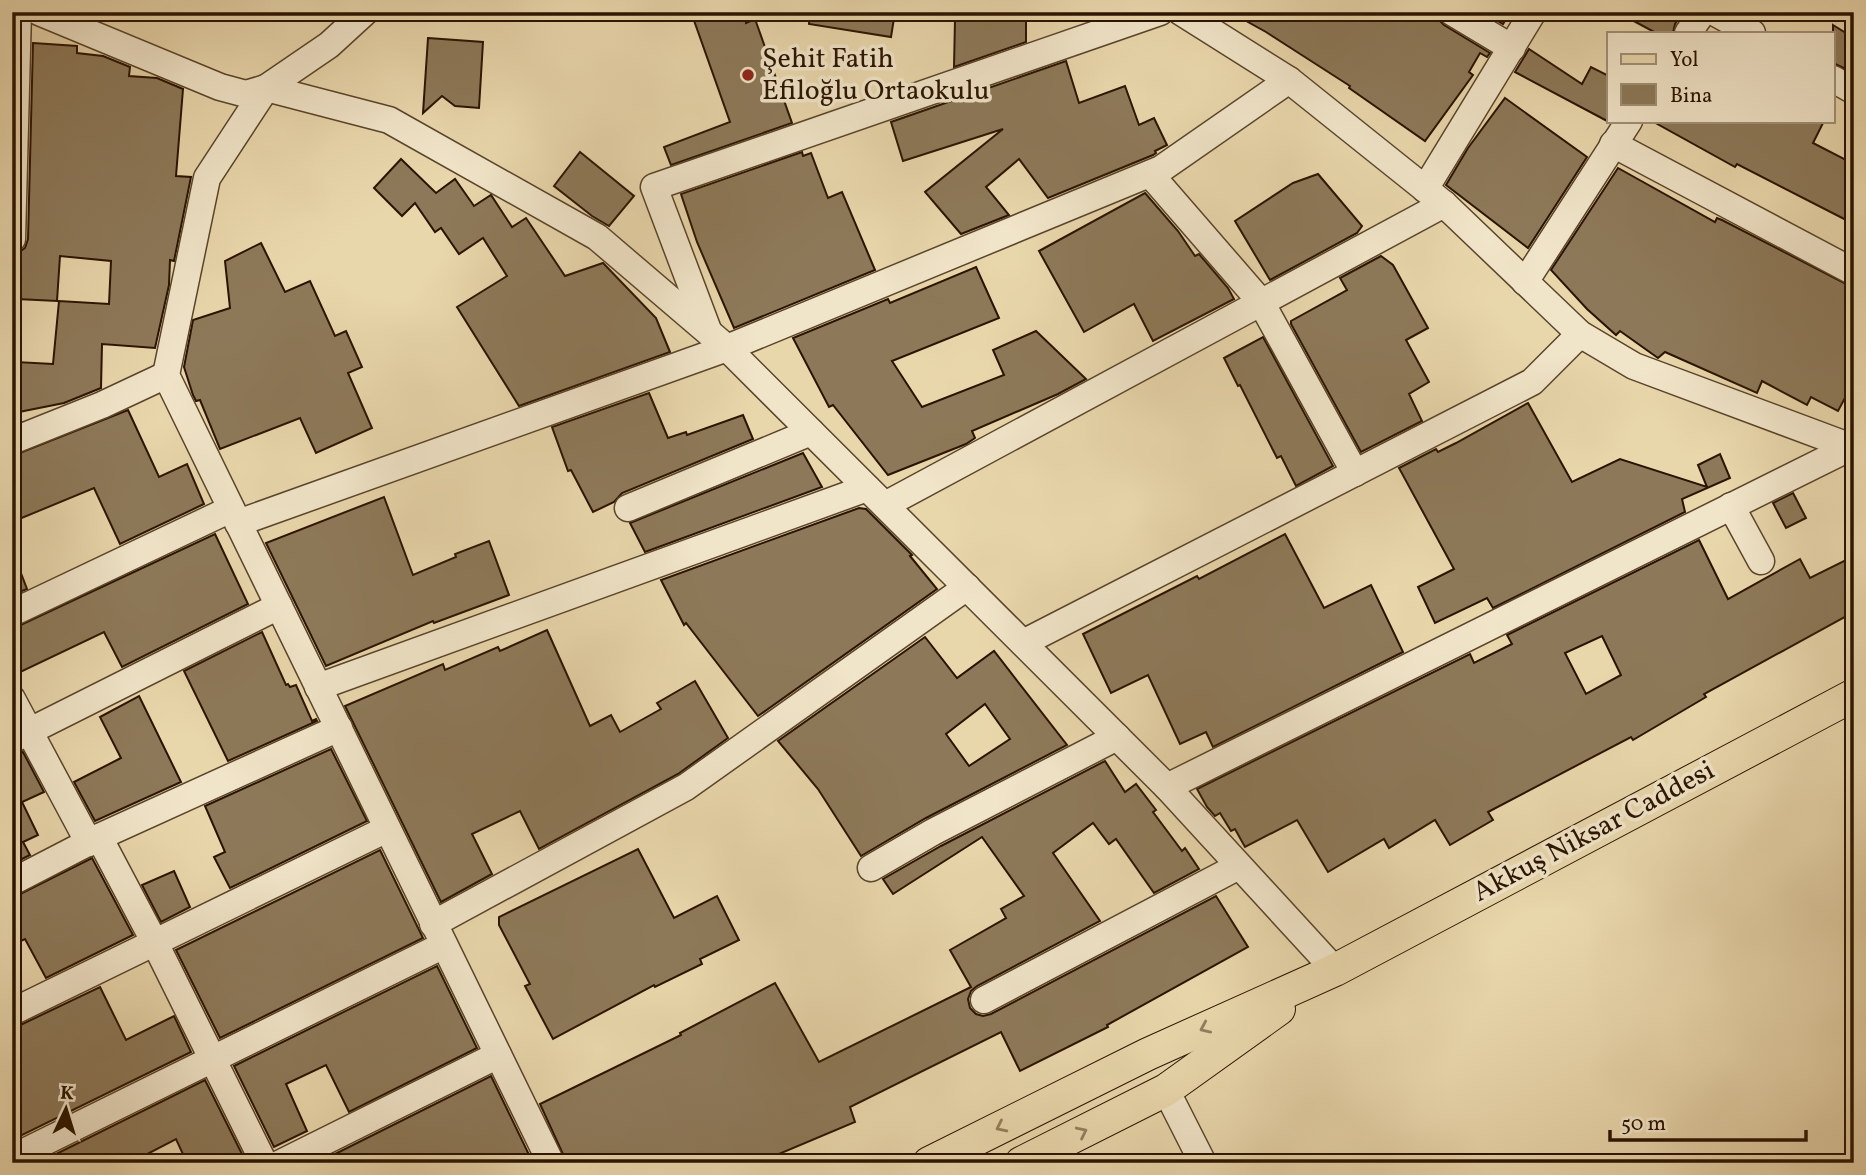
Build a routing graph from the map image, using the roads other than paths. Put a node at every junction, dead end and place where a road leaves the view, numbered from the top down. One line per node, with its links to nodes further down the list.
1 (18, 12): 20 (street)
2 (39, 12): 15 (street)
3 (365, 12): 15 (street)
4 (1160, 12): 27 (street)
5 (1181, 12): 13 (street)
6 (1452, 12): 12 (street)
7 (1533, 12): 12 (street)
8 (1703, 12): 10 (street)
9 (1714, 12): 11 (street)
10 (1689, 32)
11 (1750, 32)
12 (1512, 48): 21 (street)
13 (1289, 80): 19 (street); 21 (street)
14 (1834, 80): 16 (street)
15 (266, 88): 27 (street); 28 (street)
16 (1854, 90)
17 (1628, 122): 18 (street)
18 (1613, 144): 23 (street); 24 (street)
19 (1150, 174): 25 (street); 27 (street)
20 (13, 192): 22 (street)
21 (1434, 196): 24 (street); 25 (street)
22 (12, 239)
23 (1854, 272)
24 (1525, 282): 26 (street)
25 (1261, 302): 32 (street); 33 (street)
26 (1580, 334): 31 (street); 32 (street)
27 (718, 340): 29 (street); 36 (street)
28 (166, 375): 30 (street); 36 (street)
29 (811, 432): 33 (street); 35 (street)
30 (12, 441)
31 (1852, 447): 34 (street)
32 (1355, 473): 41 (street)
33 (876, 497): 38 (street); 42 (street)
34 (1731, 506): 37 (street); 48 (street)
35 (628, 508)
36 (235, 516): 39 (street); 40 (street)
37 (1761, 561)
38 (967, 587): 41 (street); 54 (street)
39 (279, 606): 42 (street); 46 (street)
40 (12, 613)
41 (1023, 643): 47 (street)
42 (318, 687): 45 (street)
43 (1854, 695): 56 (main road, Akkuş Niksar Caddesi)
44 (12, 699): 46 (street)
45 (339, 728): 49 (street); 50 (street)
46 (20, 736): 50 (street)
47 (1117, 737): 48 (street); 52 (street)
48 (1167, 787): 51 (street)
49 (387, 829): 54 (street); 55 (street)
50 (94, 840): 53 (street); 55 (street)
51 (1239, 866): 56 (street); 57 (street)
52 (871, 868)
53 (12, 883)
54 (439, 934): 59 (street); 60 (street)
55 (155, 943): 58 (street); 60 (street)
56 (1335, 970): 61 (main road, Akkuş Niksar Caddesi); 66 (main road, Akkuş Niksar Caddesi, one-way to 66)
57 (984, 1000)
58 (12, 1012)
59 (498, 1055): 63 (street); 65 (street)
60 (213, 1059): 62 (street); 64 (street)
61 (1167, 1090): 67 (main road, Akkuş Niksar Caddesi, one-way to 61); 68 (street)
62 (12, 1158)
63 (546, 1161)
64 (264, 1163)
65 (281, 1163)
66 (929, 1163)
67 (1021, 1163)
68 (1203, 1163)

